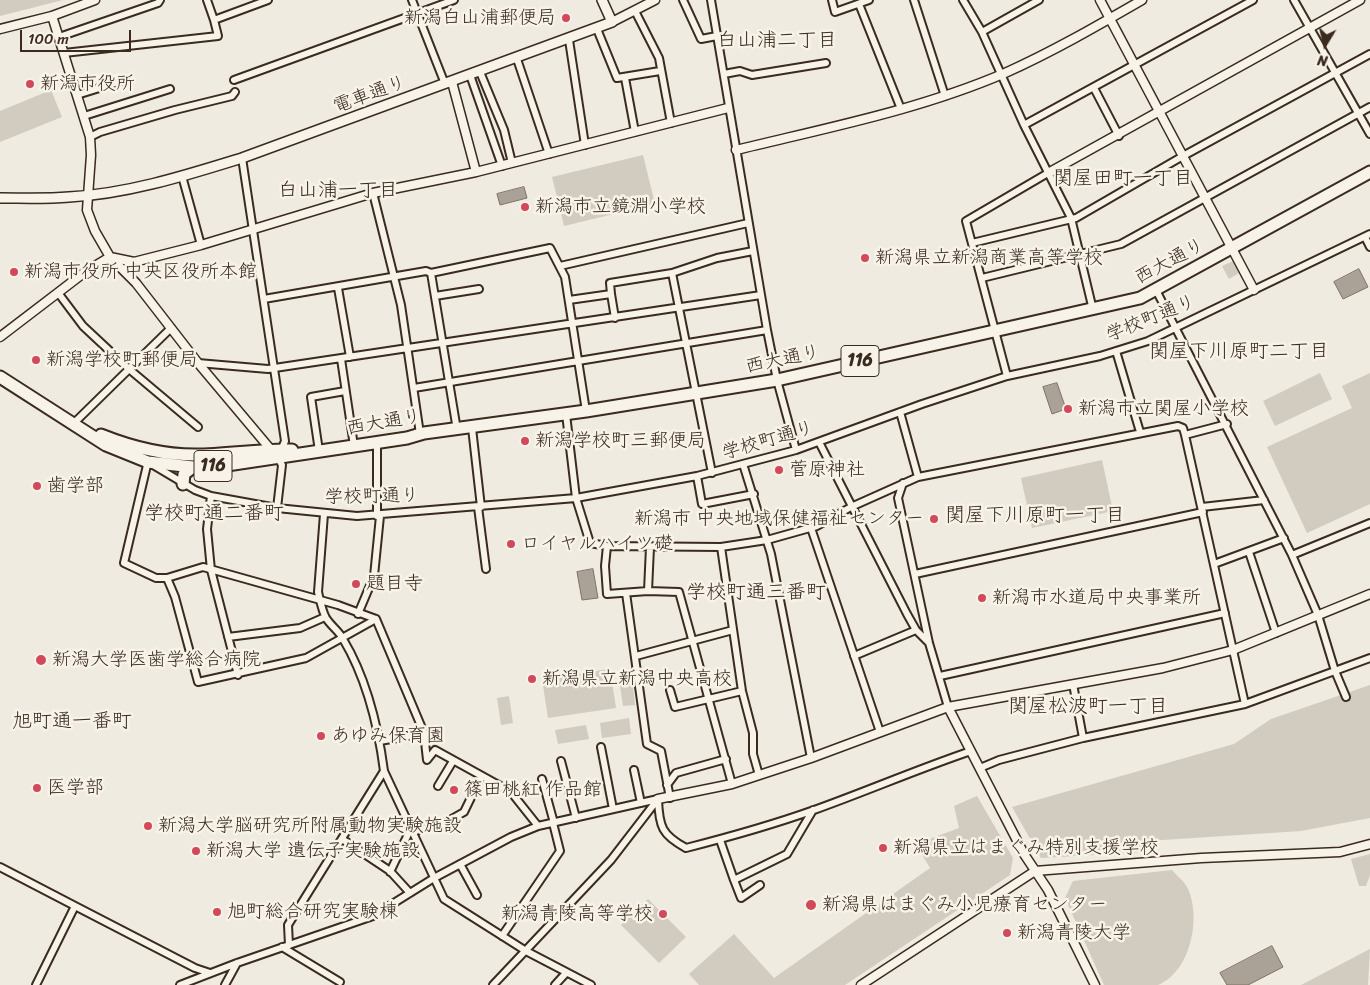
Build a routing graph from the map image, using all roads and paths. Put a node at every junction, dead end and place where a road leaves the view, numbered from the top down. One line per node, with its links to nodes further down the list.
1 (95, 0): 24 (street)
2 (160, 0): 33 (street)
3 (207, 0): 26 (street)
4 (266, 0): 26 (street)
5 (412, 0): 23 (street)
6 (454, 0): 23 (street)
7 (602, 0): 27 (main road)
8 (656, 0): 22 (street, 電車通り)
9 (683, 0): 32 (street)
10 (711, 0): 32 (street)
11 (832, 0): 21 (street)
12 (869, 0): 21 (street)
13 (914, 0): 54 (street)
14 (963, 0): 31 (street)
15 (1039, 0): 31 (street)
16 (1100, 0): 25 (street)
17 (1142, 0): 25 (street)
18 (1253, 0): 39 (street)
19 (1294, 0): 28 (street)
20 (1360, 0): 28 (street)
21 (859, 4): 57 (street)
22 (635, 11): 27 (street, 電車通り); 40 (street)
23 (416, 14): 48 (street); 49 (street)
24 (52, 16): 29 (street); 33 (street)
25 (1110, 18): 39 (street); 45 (street)
26 (214, 20): 35 (street)
27 (612, 22): 30 (main road, 電車通り)
28 (1310, 28): 43 (street); 58 (street)
29 (0, 29)
30 (597, 29): 34 (main road, 電車通り); 46 (street)
31 (982, 32): 45 (street)
32 (717, 36): 42 (street)
33 (59, 37): 35 (street)
34 (569, 40): 37 (main road, 電車通り); 67 (street)
35 (64, 53): 53 (street)
36 (1370, 54): 43 (street)
37 (517, 59): 41 (main road, 電車通り); 69 (street)
38 (826, 63): 42 (street)
39 (1135, 65): 50 (street); 58 (street)
40 (660, 71): 46 (street); 61 (street)
41 (480, 72): 44 (main road, 電車通り); 72 (street)
42 (724, 74): 56 (street)
43 (1336, 74): 59 (street); 70 (street)
44 (470, 75): 49 (main road, 電車通り); 73 (street)
45 (1001, 75): 54 (street); 62 (street)
46 (625, 78): 63 (street)
47 (125, 80): 53 (street)
48 (234, 80)
49 (448, 83): 71 (main road, 電車通り); 74 (street)
50 (1094, 88): 62 (street); 65 (street)
51 (170, 89): 60 (street)
52 (235, 92): 66 (street)
53 (77, 95): 60 (street)
54 (945, 96): 57 (street)
55 (1370, 107): 59 (street)
56 (728, 108): 61 (street); 68 (street)
57 (901, 109): 68 (street)
58 (1160, 111): 65 (street); 70 (street)
59 (1358, 114): 64 (street); 80 (street)
60 (84, 116): 66 (street)
61 (670, 123): 63 (street)
62 (1024, 126): 76 (street)
63 (635, 132): 67 (street)
64 (1370, 134)
65 (1119, 136): 76 (street)
66 (90, 137): 79 (street)
67 (585, 145): 69 (street)
68 (736, 150): 83 (street)
69 (548, 154): 72 (street)
70 (1183, 156): 80 (street); 82 (street)
71 (242, 158): 77 (main road, 電車通り); 84 (street)
72 (512, 163): 73 (street)
73 (502, 166): 74 (street)
74 (476, 172): 78 (street)
75 (1370, 172): 89 (highway, 西大通り / 116)
76 (1048, 173): 82 (street); 86 (street)
77 (182, 176): 79 (main road, 電車通り); 87 (street)
78 (374, 193): 84 (street); 96 (street)
79 (87, 195): 81 (main road, 電車通り); 92 (street)
80 (1204, 197): 89 (street); 91 (street)
81 (0, 198)
82 (1072, 218): 86 (street); 91 (street)
83 (748, 223): 90 (street); 93 (street)
84 (253, 228): 87 (street); 106 (street)
85 (1367, 236): 88 (street); 101 (street, 学校町通り)
86 (972, 243): 97 (street)
87 (201, 245): 92 (street)
88 (1370, 247)
89 (1231, 248): 100 (highway, 西大通り / 116); 101 (street)
90 (753, 251): 95 (street); 105 (street)
91 (1080, 253): 97 (street); 109 (street)
92 (110, 257): 102 (street); 112 (street)
93 (560, 266): 94 (street); 107 (street)
94 (431, 273): 96 (street); 104 (street)
95 (672, 273): 103 (street); 108 (street)
96 (395, 277): 98 (street); 119 (street)
97 (982, 278): 115 (street)
98 (338, 288): 106 (street); 121 (street)
99 (479, 288): 104 (street)
100 (1156, 290): 109 (highway, 西大通り / 116); 113 (street)
101 (1254, 290): 113 (street, 学校町通り)
102 (59, 294): 116 (street); 126 (street)
103 (611, 294): 107 (street); 110 (street)
104 (434, 296): 117 (street)
105 (761, 296): 108 (street); 114 (street)
106 (264, 299): 125 (street)
107 (569, 300): 111 (street)
108 (680, 308): 110 (street); 118 (street)
109 (1093, 310): 115 (highway, 西大通り / 116)
110 (615, 318): 111 (street)
111 (573, 324): 117 (street); 123 (street)
112 (171, 328): 124 (street); 126 (street)
113 (1177, 328): 120 (street, 学校町通り); 137 (street)
114 (767, 330): 118 (street); 129 (street)
115 (996, 330): 127 (street); 129 (highway, 西大通り / 116)
116 (0, 338)
117 (441, 343): 119 (street); 130 (street)
118 (685, 343): 123 (street); 133 (street)
119 (408, 348): 121 (street); 131 (street)
120 (1116, 351): 127 (street, 学校町通り); 142 (street)
121 (350, 357): 122 (street)
122 (340, 359): 125 (street); 132 (street)
123 (579, 360): 130 (street); 134 (street)
124 (198, 363): 125 (street); 150 (street)
125 (276, 368): 150 (street)
126 (128, 369): 138 (street); 139 (street)
127 (1007, 376): 135 (street, 学校町通り)
128 (0, 377): 138 (highway, 西大通り / 116)
129 (777, 380): 133 (highway, 西大通り / 116); 148 (street)
130 (449, 382): 131 (street); 141 (street)
131 (414, 388): 143 (street)
132 (345, 391): 147 (street); 149 (street)
133 (696, 394): 134 (highway, 西大通り / 116); 154 (street)
134 (586, 411): 136 (highway, 西大通り / 116)
135 (900, 412): 146 (street, 学校町通り); 156 (street)
136 (566, 414): 140 (highway, 西大通り / 116); 161 (street)
137 (1226, 424): 144 (street); 162 (street)
138 (72, 425): 151 (highway, 西大通り / 116)
139 (198, 427)
140 (472, 428): 141 (highway, 西大通り / 116); 163 (street)
141 (457, 430): 143 (highway, 西大通り / 116)
142 (1140, 432): 144 (street); 156 (street)
143 (420, 434): 145 (highway, 西大通り / 116)
144 (1186, 435): 166 (street)
145 (377, 442): 147 (highway, 西大通り / 116); 168 (street)
146 (820, 442): 148 (street, 学校町通り); 164 (street)
147 (354, 446): 149 (highway, 西大通り / 116)
148 (796, 450): 152 (street, 学校町通り)
149 (319, 451): 150 (highway, 西大通り / 116)
150 (277, 453): 151 (highway, 西大通り / 116); 153 (highway, 西大通り / 116); 165 (street)
151 (150, 456): 153 (highway, 西大通り / 116); 158 (street, 学校町通り); 182 (street)
152 (744, 464): 154 (street, 学校町通り); 159 (street)
153 (193, 467): 158 (highway)
154 (712, 473): 155 (street, 学校町通り)
155 (697, 476): 159 (street); 161 (street, 学校町通り)
156 (918, 477): 157 (street)
157 (903, 483): 164 (street); 181 (street)
158 (183, 484): 160 (street, 学校町通り)
159 (754, 494): 172 (street)
160 (211, 496): 165 (street, 学校町通り); 180 (street)
161 (576, 498): 163 (street, 学校町通り); 173 (street)
162 (1264, 500): 166 (street); 171 (street)
163 (480, 507): 168 (street, 学校町通り); 179 (street)
164 (851, 507): 170 (street); 193 (street)
165 (277, 508): 167 (street, 学校町通り)
166 (1202, 509): 178 (street); 181 (street)
167 (324, 514): 168 (street, 学校町通り); 186 (street)
168 (379, 516): 188 (street)
169 (1370, 522): 177 (street)
170 (811, 528): 172 (street); 201 (street)
171 (1284, 538): 176 (street); 177 (street)
172 (767, 540): 175 (street); 219 (street)
173 (607, 546): 174 (street); 184 (street)
174 (650, 547): 175 (street); 183 (street)
175 (721, 547): 192 (street)
176 (1249, 552): 178 (street); 194 (street)
177 (1292, 555): 189 (street)
178 (1214, 564): 187 (street)
179 (486, 569)
180 (211, 570): 182 (street); 186 (street); 195 (street)
181 (916, 574): 198 (street)
182 (166, 578): 204 (street)
183 (648, 591): 184 (street); 197 (street)
184 (626, 593): 200 (street)
185 (1370, 594): 189 (street)
186 (320, 599): 188 (street); 190 (street)
187 (1225, 613): 199 (street); 205 (street)
188 (358, 614): 191 (street)
189 (1318, 615): 194 (street); 203 (street)
190 (325, 617): 195 (street); 196 (street)
191 (376, 619): 196 (street); 214 (street)
192 (733, 630): 197 (street); 208 (street)
193 (916, 630): 198 (street); 201 (street)
194 (1276, 633): 199 (street)
195 (228, 637): 204 (street)
196 (343, 638): 204 (street); 216 (street)
197 (693, 641): 200 (street); 210 (street)
198 (929, 643): 205 (street)
199 (1232, 650): 206 (street); 211 (street)
200 (636, 656): 230 (street)
201 (854, 656): 213 (street)
202 (1370, 658): 203 (street)
203 (1334, 671): 209 (street); 211 (street)
204 (238, 675)
205 (940, 676): 212 (street)
206 (1073, 684): 212 (street); 215 (street)
207 (670, 690): 210 (street)
208 (742, 691): 210 (street); 226 (street)
209 (1346, 698)
210 (709, 700): 220 (street)
211 (1245, 704): 215 (street)
212 (948, 707): 213 (street); 218 (street)
213 (880, 732): 219 (street)
214 (424, 733): 216 (street); 221 (street)
215 (1083, 738): 223 (street)
216 (380, 741): 225 (street)
217 (601, 747): 235 (street)
218 (972, 751): 223 (street); 236 (street)
219 (811, 758): 226 (street)
220 (726, 759): 229 (street); 230 (street)
221 (453, 761): 227 (street); 231 (street)
222 (561, 761): 237 (street)
223 (980, 768): 246 (street)
224 (634, 770): 234 (street)
225 (384, 771): 240 (street); 241 (street)
226 (759, 775): 229 (street)
227 (482, 777): 239 (street); 240 (street)
228 (542, 779): 238 (street)
229 (732, 784): 232 (street)
230 (667, 785): 232 (street)
231 (438, 786)
232 (670, 798): 233 (street)
233 (658, 800): 234 (street); 242 (street); 256 (street)
234 (641, 803): 235 (street)
235 (614, 809): 237 (street)
236 (813, 810): 242 (street); 249 (street)
237 (576, 818): 238 (street)
238 (554, 823): 239 (street); 254 (street)
239 (538, 826): 244 (street)
240 (412, 830): 247 (street); 248 (street)
241 (342, 839): 247 (street); 255 (street)
242 (720, 840): 249 (street)
243 (1370, 844): 246 (street)
244 (460, 864): 248 (street); 252 (street)
245 (0, 867): 253 (street)
246 (1035, 871): 267 (street); 268 (street)
247 (390, 872): 251 (street)
248 (434, 878): 251 (street); 254 (street)
249 (734, 880): 250 (street)
250 (760, 885)
251 (410, 893): 255 (street)
252 (477, 896)
253 (75, 906): 258 (street); 261 (street)
254 (502, 936): 256 (street)
255 (286, 946): 257 (street); 260 (street)
256 (526, 951): 259 (street); 264 (street)
257 (237, 963): 258 (street); 263 (street)
258 (210, 973): 262 (street)
259 (566, 973): 265 (street); 266 (street)
260 (340, 982)
261 (36, 985)
262 (180, 985)
263 (225, 985)
264 (493, 985)
265 (555, 985)
266 (590, 985)
267 (861, 985)
268 (1095, 985)

